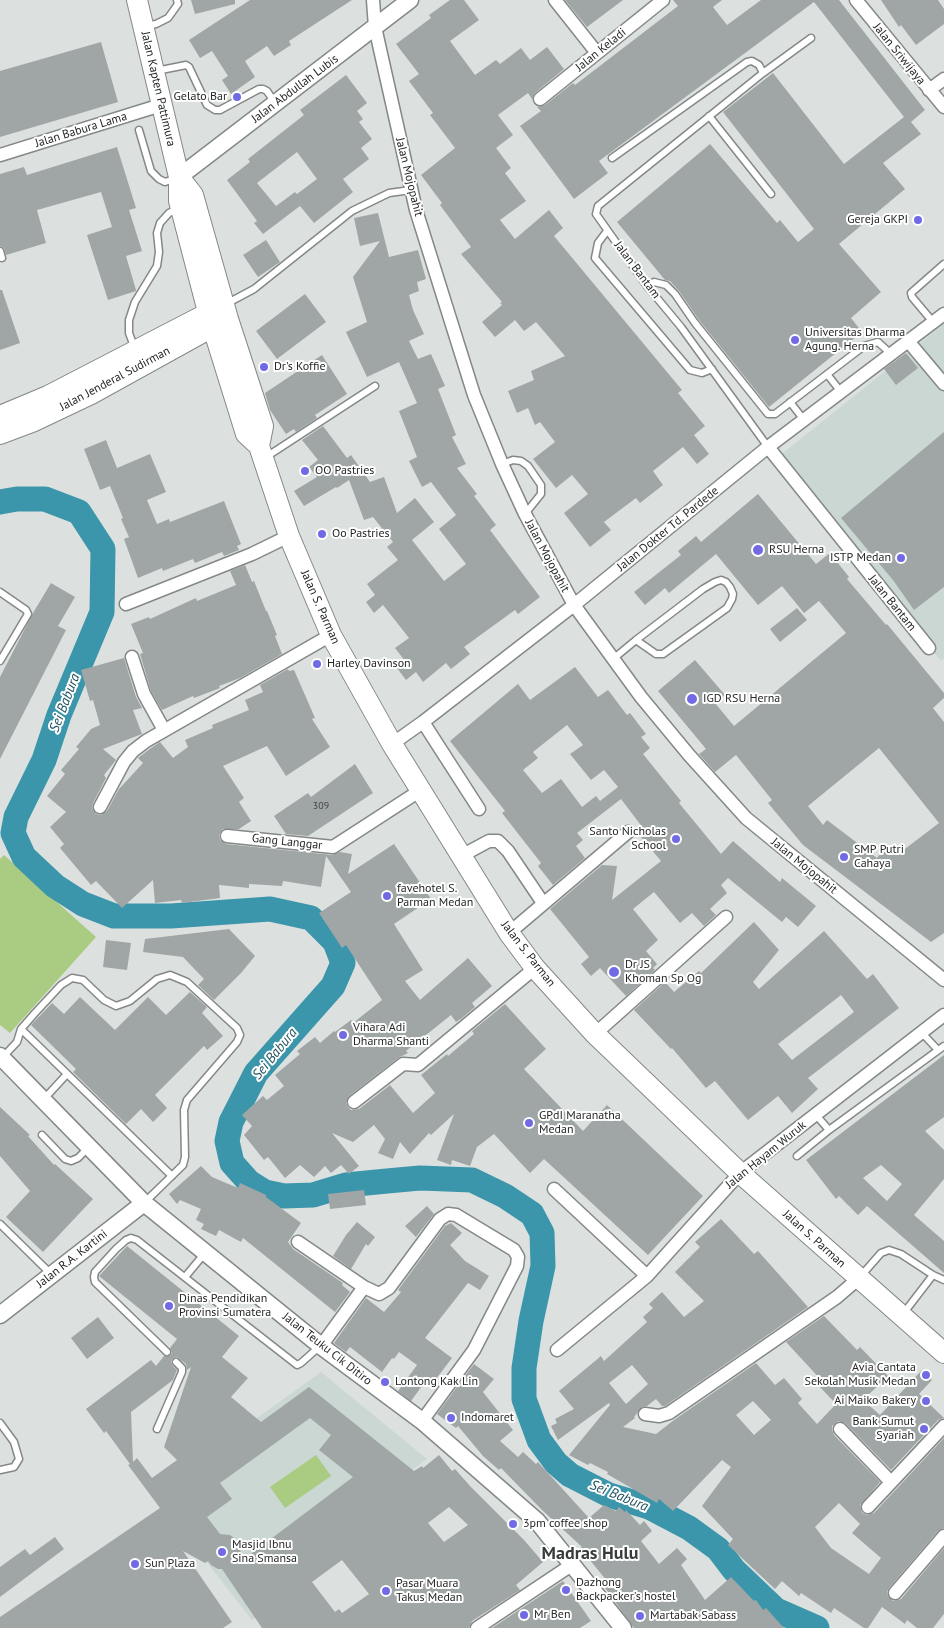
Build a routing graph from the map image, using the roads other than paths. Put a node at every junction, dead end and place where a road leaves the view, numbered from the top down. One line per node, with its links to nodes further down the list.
1 (137, 0): 8 (main road, Jalan Kapten Pattimura)
2 (177, 0): 8 (lane)
3 (373, 0): 9 (street, Jalan Mojopahit)
4 (410, 0): 9 (street, Jalan Abdullah Lubis)
5 (555, 0): 11 (street)
6 (663, 0): 11 (street, Jalan Keladi)
7 (856, 0): 15 (street, Jalan Sriwijaya)
8 (143, 26): 12 (main road, Jalan Kapten Pattimura)
9 (375, 28): 17 (street, Jalan Abdullah Lubis); 25 (street, Jalan Mojopahit)
10 (811, 38): 13 (lane, Jalan Bantam)
11 (597, 53): 16 (street, Jalan Keladi)
12 (153, 71): 17 (lane); 18 (main road, Jalan Kapten Pattimura)
13 (763, 73): 20 (lane, Jalan Bantam); 23 (lane)
14 (944, 78): 15 (street)
15 (929, 90): 19 (street, Jalan Sriwijaya)
16 (540, 99)
17 (275, 104): 24 (street, Jalan Abdullah Lubis)
18 (161, 105): 22 (street, Jalan Babura Lama); 24 (main road, Jalan Kapten Pattimura)
19 (944, 107)
20 (709, 116): 26 (lane); 28 (lane, Jalan Bantam)
21 (138, 130): 24 (lane)
22 (0, 155)
23 (612, 158)
24 (179, 177): 27 (main road, Jalan Kapten Pattimura); 33 (main road, Jalan Kapten Pattimura)
25 (412, 190): 33 (lane); 52 (street, Jalan Mojopahit)
26 (771, 194)
27 (180, 207): 30 (main road, Jalan Kapten Pattimura); 39 (lane)
28 (607, 231): 31 (lane, Jalan Bantam); 41 (lane)
29 (944, 264): 34 (lane)
30 (201, 284): 33 (main road, Jalan Kapten Pattimura); 37 (main road)
31 (647, 286): 35 (lane); 36 (lane, Jalan Bantam)
32 (944, 314): 34 (street, Jalan Dokter Td. Pardede)
33 (218, 316): 37 (main road, Jalan Jenderal Sudirman); 49 (main road, Jalan Jenderal Sudirman); 51 (main road, Jalan S. Parman)
34 (933, 322): 38 (street, Jalan Dokter Td. Pardede)
35 (695, 323): 36 (lane); 46 (lane)
36 (682, 327): 41 (lane, Jalan Bantam)
37 (169, 332): 39 (main road, Jalan Jenderal Sudirman)
38 (908, 341): 40 (street, Jalan Dokter Td. Pardede); 43 (street)
39 (136, 350): 47 (main road, Jalan Jenderal Sudirman)
40 (891, 354): 42 (lane); 45 (street, Jalan Dokter Td. Pardede)
41 (712, 369): 50 (lane, Jalan Bantam)
42 (827, 374): 45 (lane); 46 (lane)
43 (944, 384)
44 (375, 386): 51 (lane)
45 (841, 392): 48 (street, Jalan Dokter Td. Pardede)
46 (790, 402): 48 (lane)
47 (0, 416)
48 (804, 420): 50 (street, Jalan Dokter Td. Pardede)
49 (0, 434)
50 (768, 448): 57 (street, Jalan Dokter Td. Pardede); 60 (street, Jalan Bantam)
51 (261, 453): 54 (main road, Jalan S. Parman)
52 (502, 464): 53 (street, Jalan Mojopahit); 53 (lane)
53 (525, 514): 57 (street, Jalan Mojopahit)
54 (289, 536): 56 (street); 58 (main road, Jalan S. Parman)
55 (0, 592): 63 (lane)
56 (126, 604)
57 (574, 605): 62 (street, Jalan Mojopahit); 64 (street, Jalan Dokter Td. Pardede)
58 (331, 635): 65 (street); 66 (main road, Jalan S. Parman)
59 (636, 640): 59 (lane); 62 (lane)
60 (928, 648)
61 (132, 657): 65 (street)
62 (613, 659): 77 (street, Jalan Mojopahit)
63 (0, 661)
64 (423, 722): 66 (street, Jalan Dokter Td. Pardede); 69 (street)
65 (164, 730): 68 (street)
66 (392, 744): 67 (main road, Jalan S. Parman)
67 (421, 790): 71 (street, Gang Langgar); 72 (main road, Jalan S. Parman)
68 (100, 807)
69 (479, 809)
70 (628, 832): 73 (street)
71 (227, 836)
72 (461, 856): 73 (street); 75 (main road, Jalan S. Parman)
73 (543, 903): 75 (street)
74 (726, 917): 81 (street)
75 (509, 933): 76 (main road, Jalan S. Parman)
76 (535, 968): 81 (main road, Jalan S. Parman); 87 (street)
77 (944, 980)
78 (944, 1015): 80 (street, Jalan Hayam Wuruk)
79 (21, 1029): 84 (lane); 85 (lane); 94 (lane)
80 (922, 1033): 83 (lane); 88 (street, Jalan Hayam Wuruk)
81 (595, 1034): 93 (main road, Jalan S. Parman)
82 (944, 1046): 83 (lane)
83 (938, 1050): 89 (lane)
84 (1, 1057): 86 (street, Jalan Teuku Cik Ditiro)
85 (67, 1074): 86 (lane); 94 (lane)
86 (43, 1100): 91 (street, Jalan Teuku Cik Ditiro)
87 (354, 1102)
88 (816, 1114): 89 (lane); 93 (street, Jalan Hayam Wuruk)
89 (829, 1130): 92 (lane)
90 (42, 1135): 91 (lane)
91 (90, 1146): 96 (street, Jalan Teuku Cik Ditiro)
92 (797, 1156)
93 (740, 1173): 102 (street, Jalan Hayam Wuruk); 104 (main road, Jalan S. Parman)
94 (172, 1176): 96 (lane)
95 (554, 1189): 102 (street)
96 (144, 1203): 99 (street, Jalan Teuku Cik Ditiro); 100 (street, Jalan R.A. Kartini)
97 (0, 1224): 100 (lane)
98 (298, 1242): 106 (street)
99 (206, 1252): 103 (lane); 109 (street, Jalan Teuku Cik Ditiro)
100 (52, 1275): 107 (street, Jalan R.A. Kartini)
101 (933, 1275): 104 (lane); 105 (lane); 108 (lane)
102 (647, 1276): 110 (street, Jalan Hayam Wuruk)
103 (185, 1277): 109 (lane); 112 (lane)
104 (858, 1279): 108 (main road, Jalan S. Parman); 114 (street)
105 (944, 1280)
106 (364, 1287): 109 (street); 115 (street)
107 (0, 1315)
108 (902, 1316): 111 (main road, Jalan S. Parman)
109 (321, 1346): 115 (street, Jalan Teuku Cik Ditiro)
110 (558, 1350)
111 (943, 1351)
112 (167, 1352)
113 (176, 1362): 118 (lane)
114 (645, 1414)
115 (422, 1421): 124 (street, Jalan Teuku Cik Ditiro)
116 (0, 1423): 120 (lane)
117 (944, 1426): 121 (street)
118 (157, 1429)
119 (840, 1429): 121 (street)
120 (0, 1470)
121 (891, 1482): 122 (street)
122 (868, 1507)
123 (944, 1536): 125 (street)
124 (573, 1564): 126 (street); 127 (street, Jalan Teuku Cik Ditiro)
125 (895, 1593)
126 (478, 1628)
127 (623, 1628)

